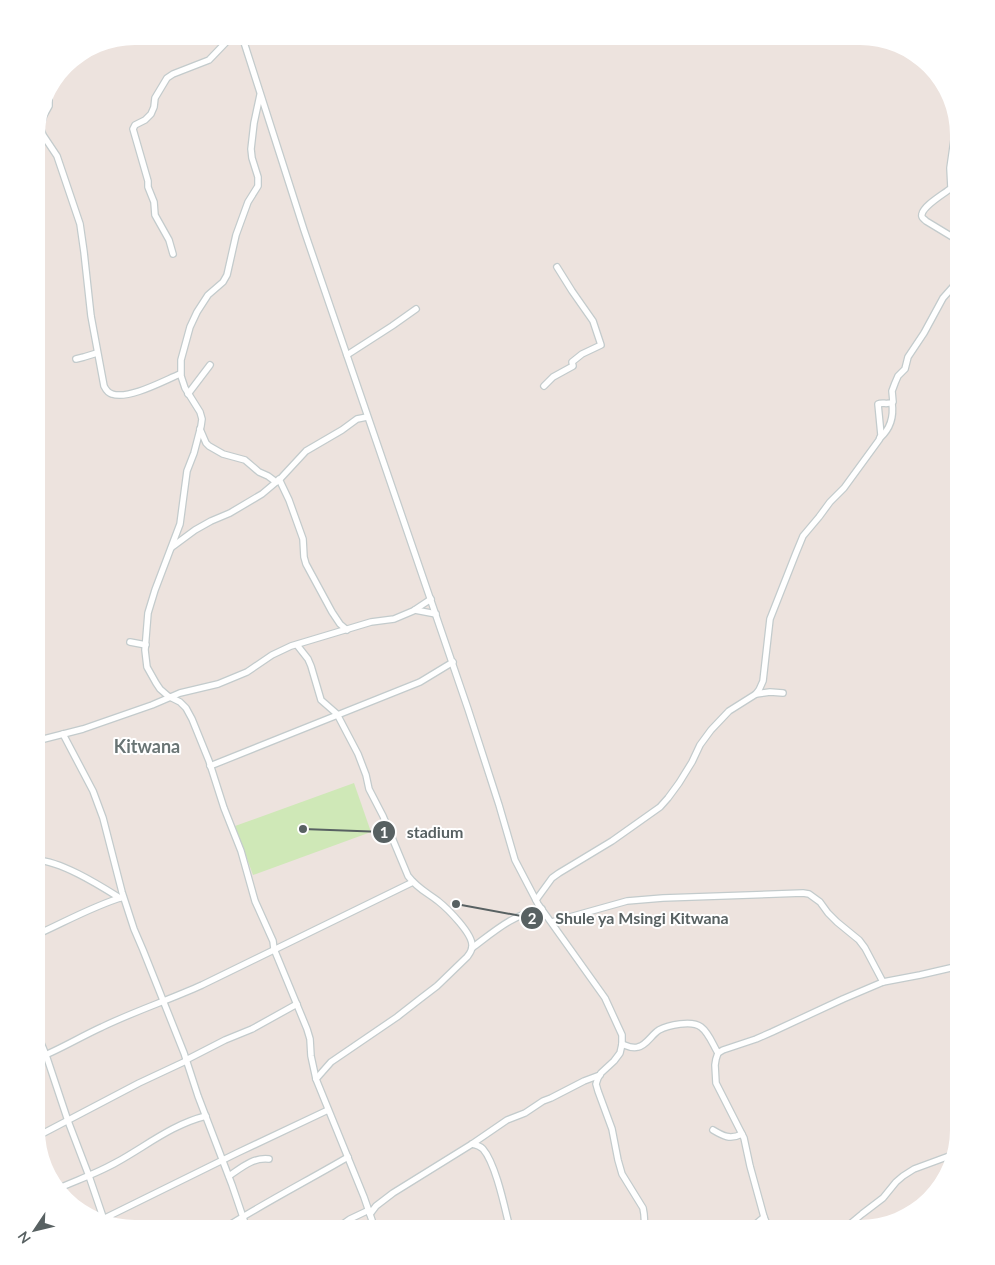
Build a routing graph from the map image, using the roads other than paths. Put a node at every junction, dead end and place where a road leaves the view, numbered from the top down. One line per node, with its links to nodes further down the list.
1 (223, 45): 7 (street)
2 (245, 45): 3 (street)
3 (260, 95): 12 (street); 15 (street)
4 (45, 138): 11 (street)
5 (950, 188): 6 (street)
6 (950, 236)
7 (173, 254)
8 (557, 267): 16 (street)
9 (950, 290): 18 (street)
10 (416, 309): 12 (street)
11 (97, 353): 13 (street); 15 (street)
12 (347, 355): 19 (street)
13 (76, 359)
14 (210, 365): 17 (street)
15 (180, 374): 17 (street)
16 (544, 386)
17 (188, 394): 20 (street)
18 (892, 403): 21 (street); 21 (street)
19 (367, 416): 22 (street); 24 (street)
20 (200, 429): 22 (street); 23 (street)
21 (880, 438): 33 (street)
22 (278, 480): 23 (street); 27 (street)
23 (172, 547): 29 (street)
24 (431, 599): 25 (street); 26 (street)
25 (415, 610): 26 (street); 27 (street)
26 (436, 614): 31 (street)
27 (347, 630): 30 (street)
28 (130, 642): 29 (street)
29 (146, 645): 34 (street)
30 (297, 645): 34 (street); 35 (street)
31 (452, 662): 35 (street); 42 (street)
32 (783, 693): 33 (street)
33 (756, 694): 42 (street)
34 (171, 697): 36 (street); 38 (street)
35 (338, 714): 38 (street); 40 (street)
36 (63, 734): 37 (street); 41 (street)
37 (45, 738)
38 (210, 766): 47 (street)
39 (45, 860): 41 (street)
40 (413, 882): 46 (street); 47 (street)
41 (122, 897): 45 (street); 50 (street)
42 (536, 900): 43 (street)
43 (542, 909): 44 (street); 46 (street)
44 (552, 922): 49 (street); 52 (street)
45 (45, 931)
46 (472, 948): 57 (street)
47 (274, 949): 50 (street); 51 (street)
48 (950, 968): 49 (street)
49 (883, 982): 53 (street)
50 (163, 1002): 54 (street); 55 (street)
51 (297, 1004): 55 (street); 57 (street)
52 (622, 1044): 53 (street); 56 (street)
53 (718, 1053): 63 (street)
54 (46, 1055): 60 (street)
55 (186, 1060): 59 (street); 60 (street)
56 (600, 1075): 64 (street); 84 (street)
57 (316, 1079): 58 (street)
58 (328, 1110): 65 (street); 68 (street)
59 (206, 1116): 68 (street); 69 (street)
60 (68, 1121): 62 (street); 69 (street)
61 (713, 1130): 63 (street)
62 (45, 1132)
63 (742, 1134): 78 (street)
64 (472, 1144): 73 (street); 83 (street)
65 (348, 1157): 72 (street); 77 (street)
66 (945, 1157): 87 (street)
67 (269, 1159): 70 (street)
68 (223, 1161): 70 (street); 76 (street)
69 (90, 1176): 71 (street); 75 (street)
70 (229, 1176): 77 (street)
71 (65, 1186)
72 (365, 1201): 73 (street); 74 (street)
73 (380, 1202): 74 (street)
74 (369, 1212): 81 (street); 82 (street)
75 (101, 1213)
76 (109, 1216)
77 (243, 1216): 79 (street); 80 (street)
78 (764, 1217): 85 (street); 86 (street)
79 (237, 1220)
80 (244, 1220)
81 (349, 1220)
82 (372, 1220)
83 (507, 1220)
84 (644, 1220)
85 (760, 1220)
86 (765, 1220)
87 (855, 1220)

